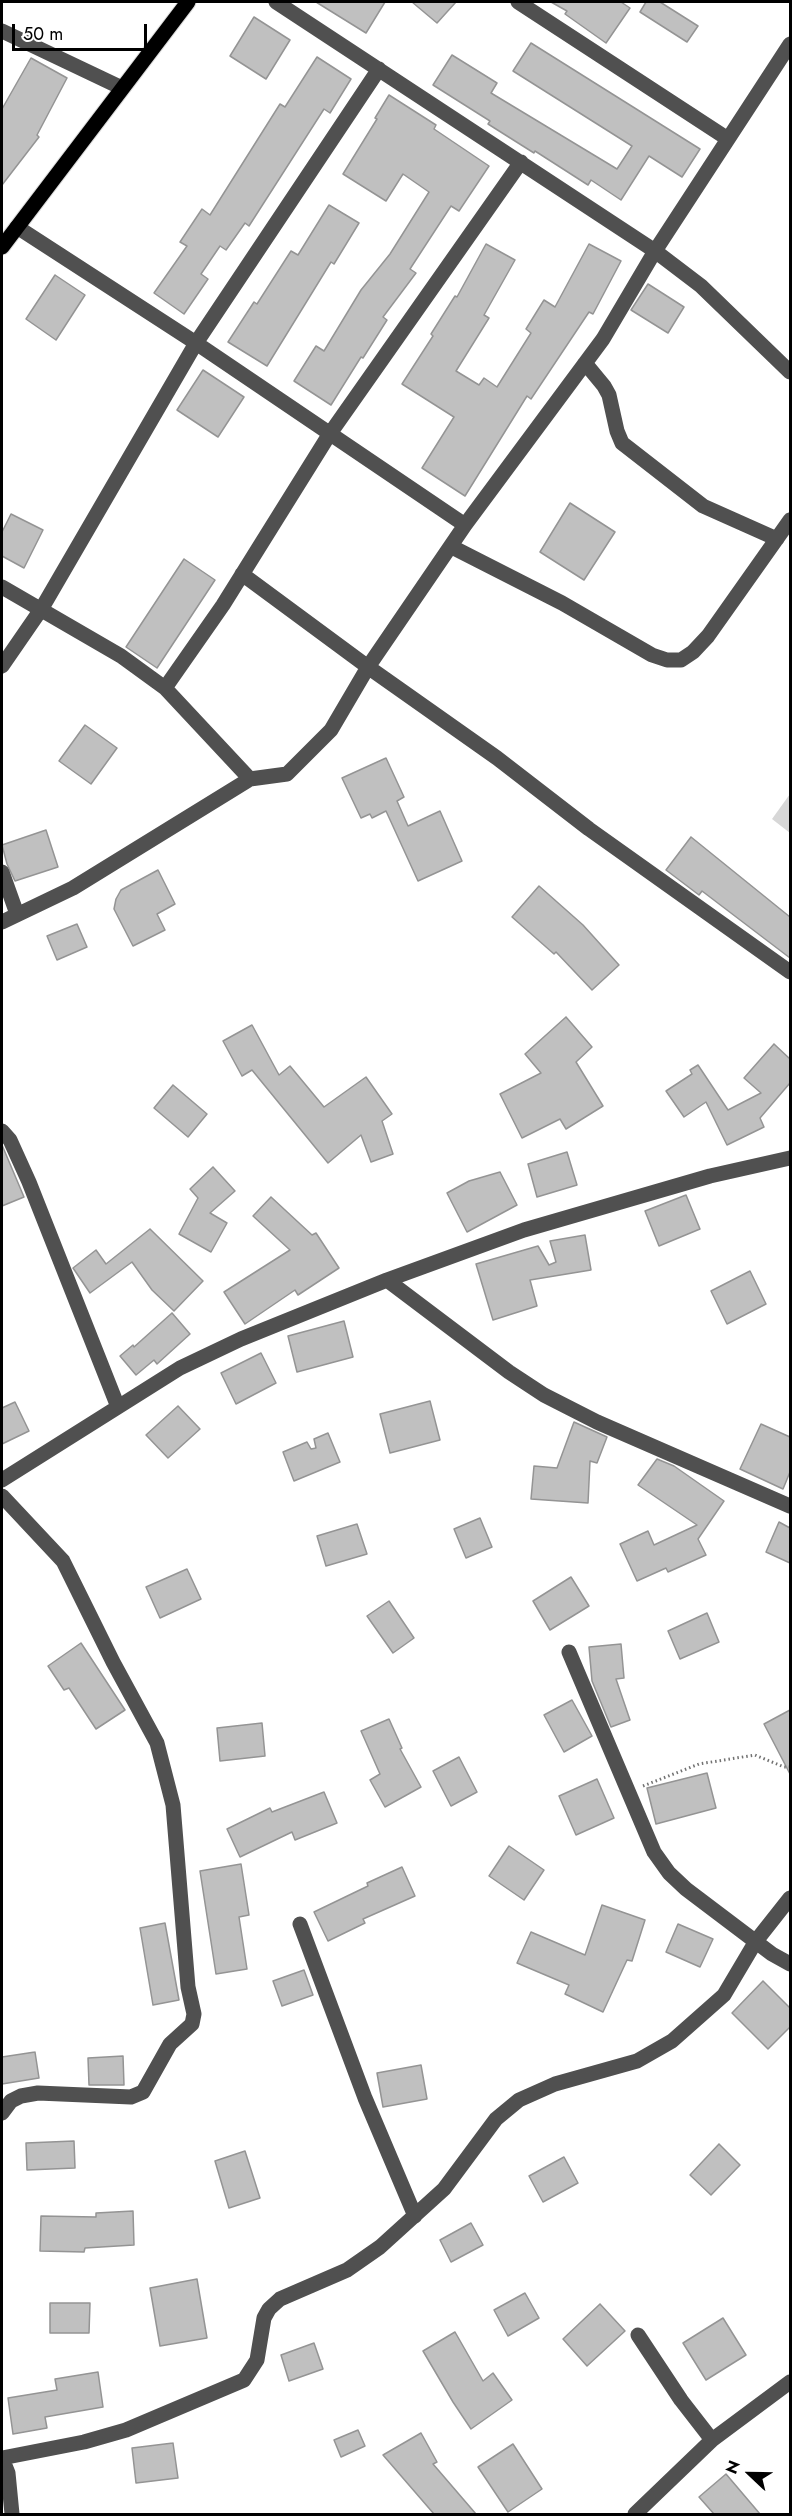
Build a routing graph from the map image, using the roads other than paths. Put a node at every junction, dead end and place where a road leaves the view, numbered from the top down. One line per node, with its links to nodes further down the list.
1 (188, 2): 7 (main road)
2 (276, 2): 6 (street)
3 (518, 2): 8 (street)
4 (2, 31): 7 (street)
5 (790, 44): 8 (street)
6 (379, 69): 9 (street); 13 (street)
7 (122, 88): 10 (main road)
8 (728, 139): 12 (street)
9 (521, 162): 12 (street); 16 (street)
10 (17, 227): 11 (main road); 13 (street)
11 (2, 247)
12 (655, 251): 14 (street); 15 (street)
13 (196, 343): 16 (street); 23 (street)
14 (585, 363): 18 (street); 19 (street)
15 (790, 372)
16 (329, 435): 18 (street); 21 (street)
17 (790, 520): 19 (street)
18 (465, 525): 20 (street)
19 (777, 539): 20 (street)
20 (452, 547): 25 (street)
21 (242, 574): 25 (street); 26 (street)
22 (2, 587): 23 (street)
23 (42, 608): 24 (street); 26 (street)
24 (2, 666)
25 (368, 667): 27 (street); 31 (street)
26 (165, 688): 27 (street)
27 (250, 779): 29 (street)
28 (2, 872): 29 (street)
29 (17, 914): 30 (street)
30 (2, 922)
31 (790, 972)
32 (2, 1131): 35 (street)
33 (790, 1158): 34 (street)
34 (387, 1280): 35 (street); 38 (street)
35 (118, 1407): 36 (street)
36 (2, 1480)
37 (2, 1496): 44 (street)
38 (790, 1506)
39 (569, 1652): 42 (street)
40 (790, 1898): 42 (street)
41 (300, 1924): 45 (street)
42 (756, 1941): 43 (street); 45 (street)
43 (790, 1964)
44 (2, 2113)
45 (415, 2216): 49 (street)
46 (638, 2335): 48 (street)
47 (790, 2382): 48 (street)
48 (712, 2440): 51 (street)
49 (2, 2458): 50 (street)
50 (12, 2514)
51 (635, 2514)

